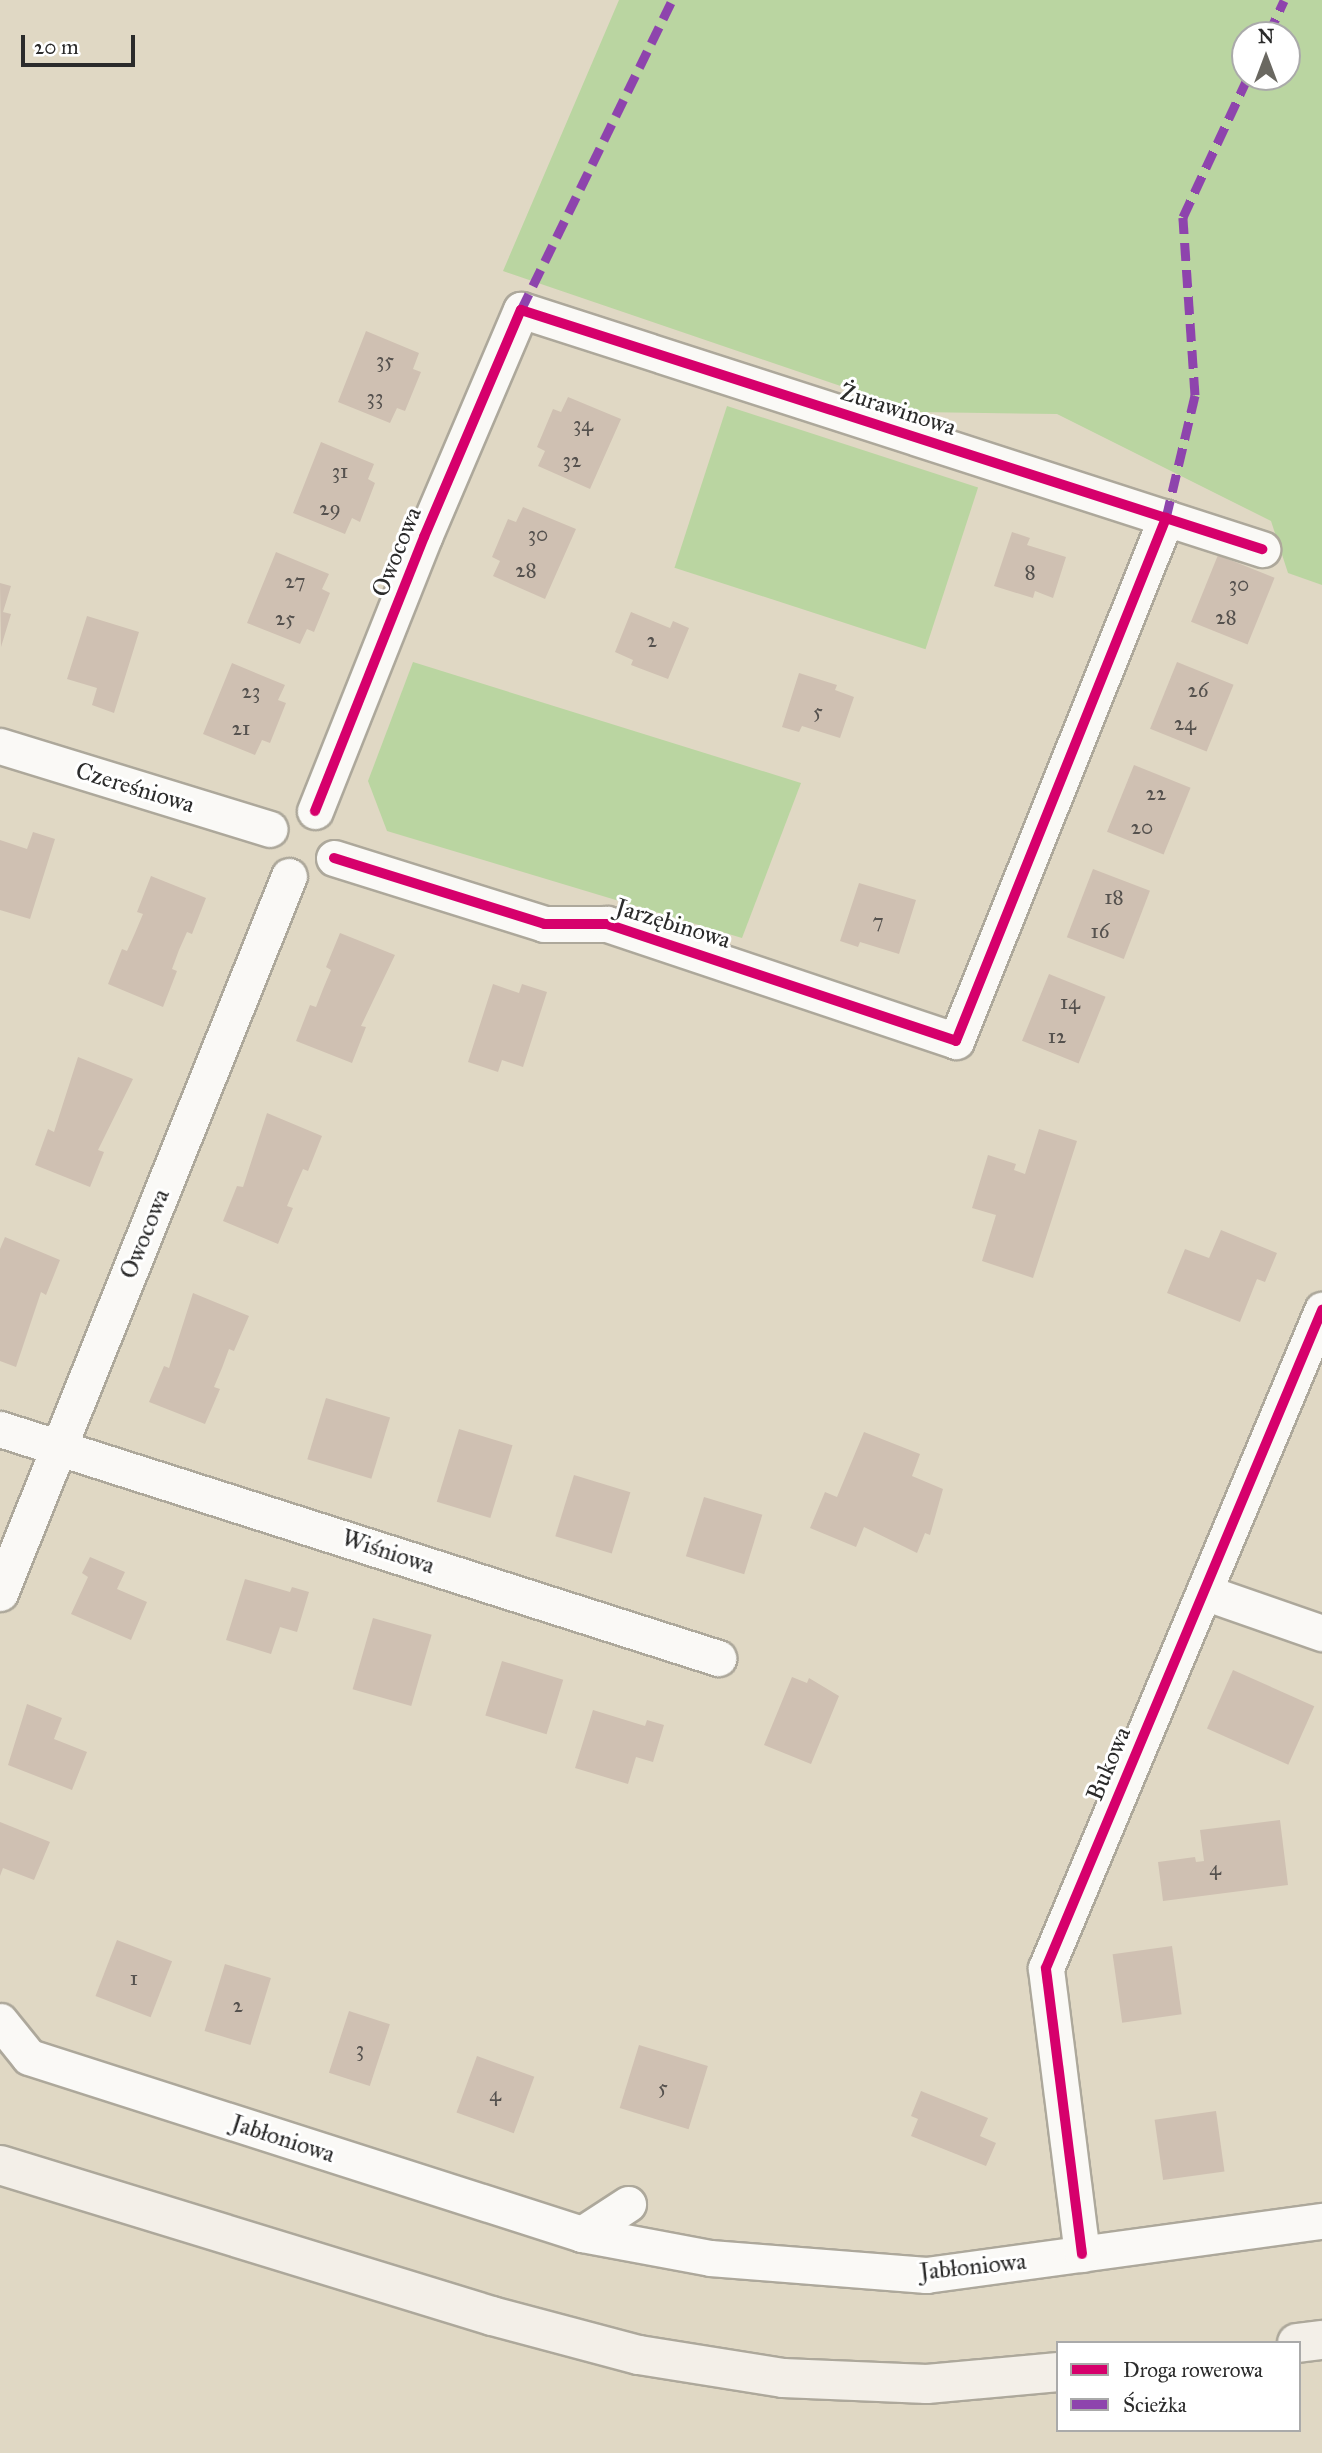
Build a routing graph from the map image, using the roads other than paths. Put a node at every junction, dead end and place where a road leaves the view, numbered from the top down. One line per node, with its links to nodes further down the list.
1 (522, 310): 2 (street, Żurawinowa); 5 (street, Owocowa)
2 (1166, 518): 3 (street, Żurawinowa); 7 (street, Jarzębinowa)
3 (1262, 549)
4 (0, 746): 6 (street, Czereśniowa)
5 (315, 811): 6 (street); 7 (street)
6 (270, 829): 8 (street)
7 (334, 858): 8 (street)
8 (289, 876): 11 (street, Owocowa)
9 (1322, 1310): 12 (street, Bukowa)
10 (0, 1429): 11 (street, Wiśniowa)
11 (59, 1447): 13 (street, Owocowa); 15 (street, Wiśniowa)
12 (1204, 1592): 14 (street); 21 (street, Bukowa)
13 (0, 1593)
14 (1322, 1633)
15 (718, 1658)
16 (0, 2021): 20 (street, Jabłoniowa)
17 (0, 2165): 24 (main road)
18 (628, 2204): 20 (street)
19 (1322, 2221): 21 (street, Jabłoniowa)
20 (582, 2234): 21 (street, Jabłoniowa)
21 (1082, 2254)
22 (1322, 2340): 23 (main road)
23 (1301, 2343)
24 (1056, 2372)

